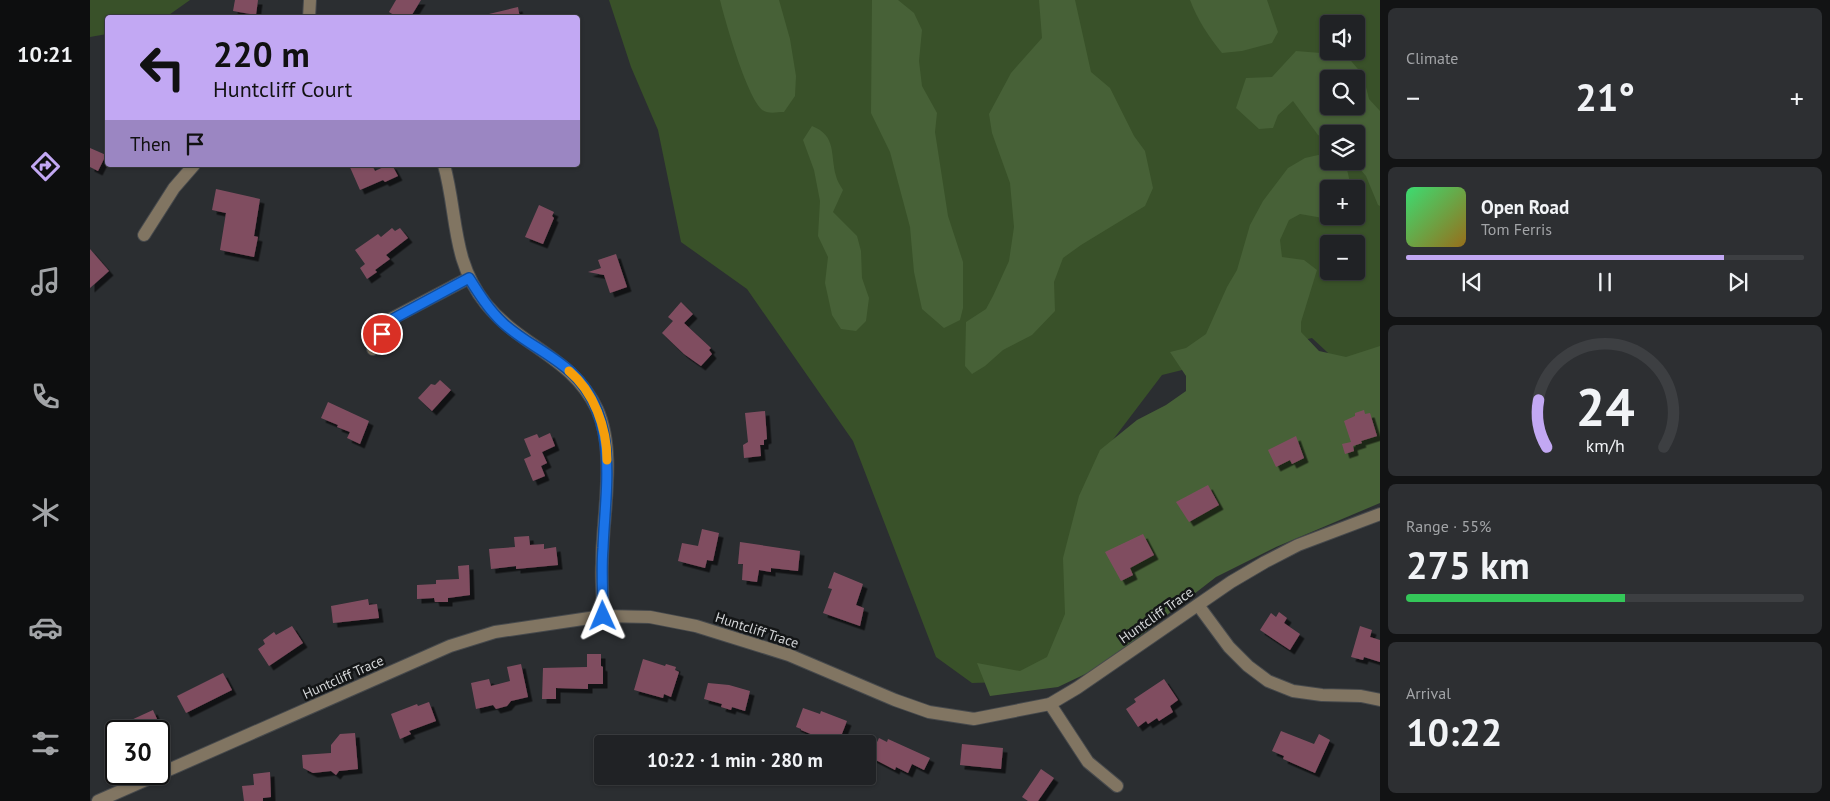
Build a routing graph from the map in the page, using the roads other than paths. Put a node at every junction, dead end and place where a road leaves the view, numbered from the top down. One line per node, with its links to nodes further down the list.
1 (310, 0): 2 (street)
2 (310, 15)
3 (192, 167): 5 (street)
4 (444, 167): 6 (street)
5 (144, 235)
6 (469, 278): 7 (street); 10 (street)
7 (373, 349)
8 (1380, 514): 9 (street, Huntcliff Trace)
9 (1198, 605): 11 (street); 12 (street, Huntcliff Trace)
10 (603, 616): 12 (street, Huntcliff Trace); 14 (street, Huntcliff Trace)
11 (1380, 700)
12 (1050, 704): 13 (street)
13 (1117, 786)
14 (98, 801)

